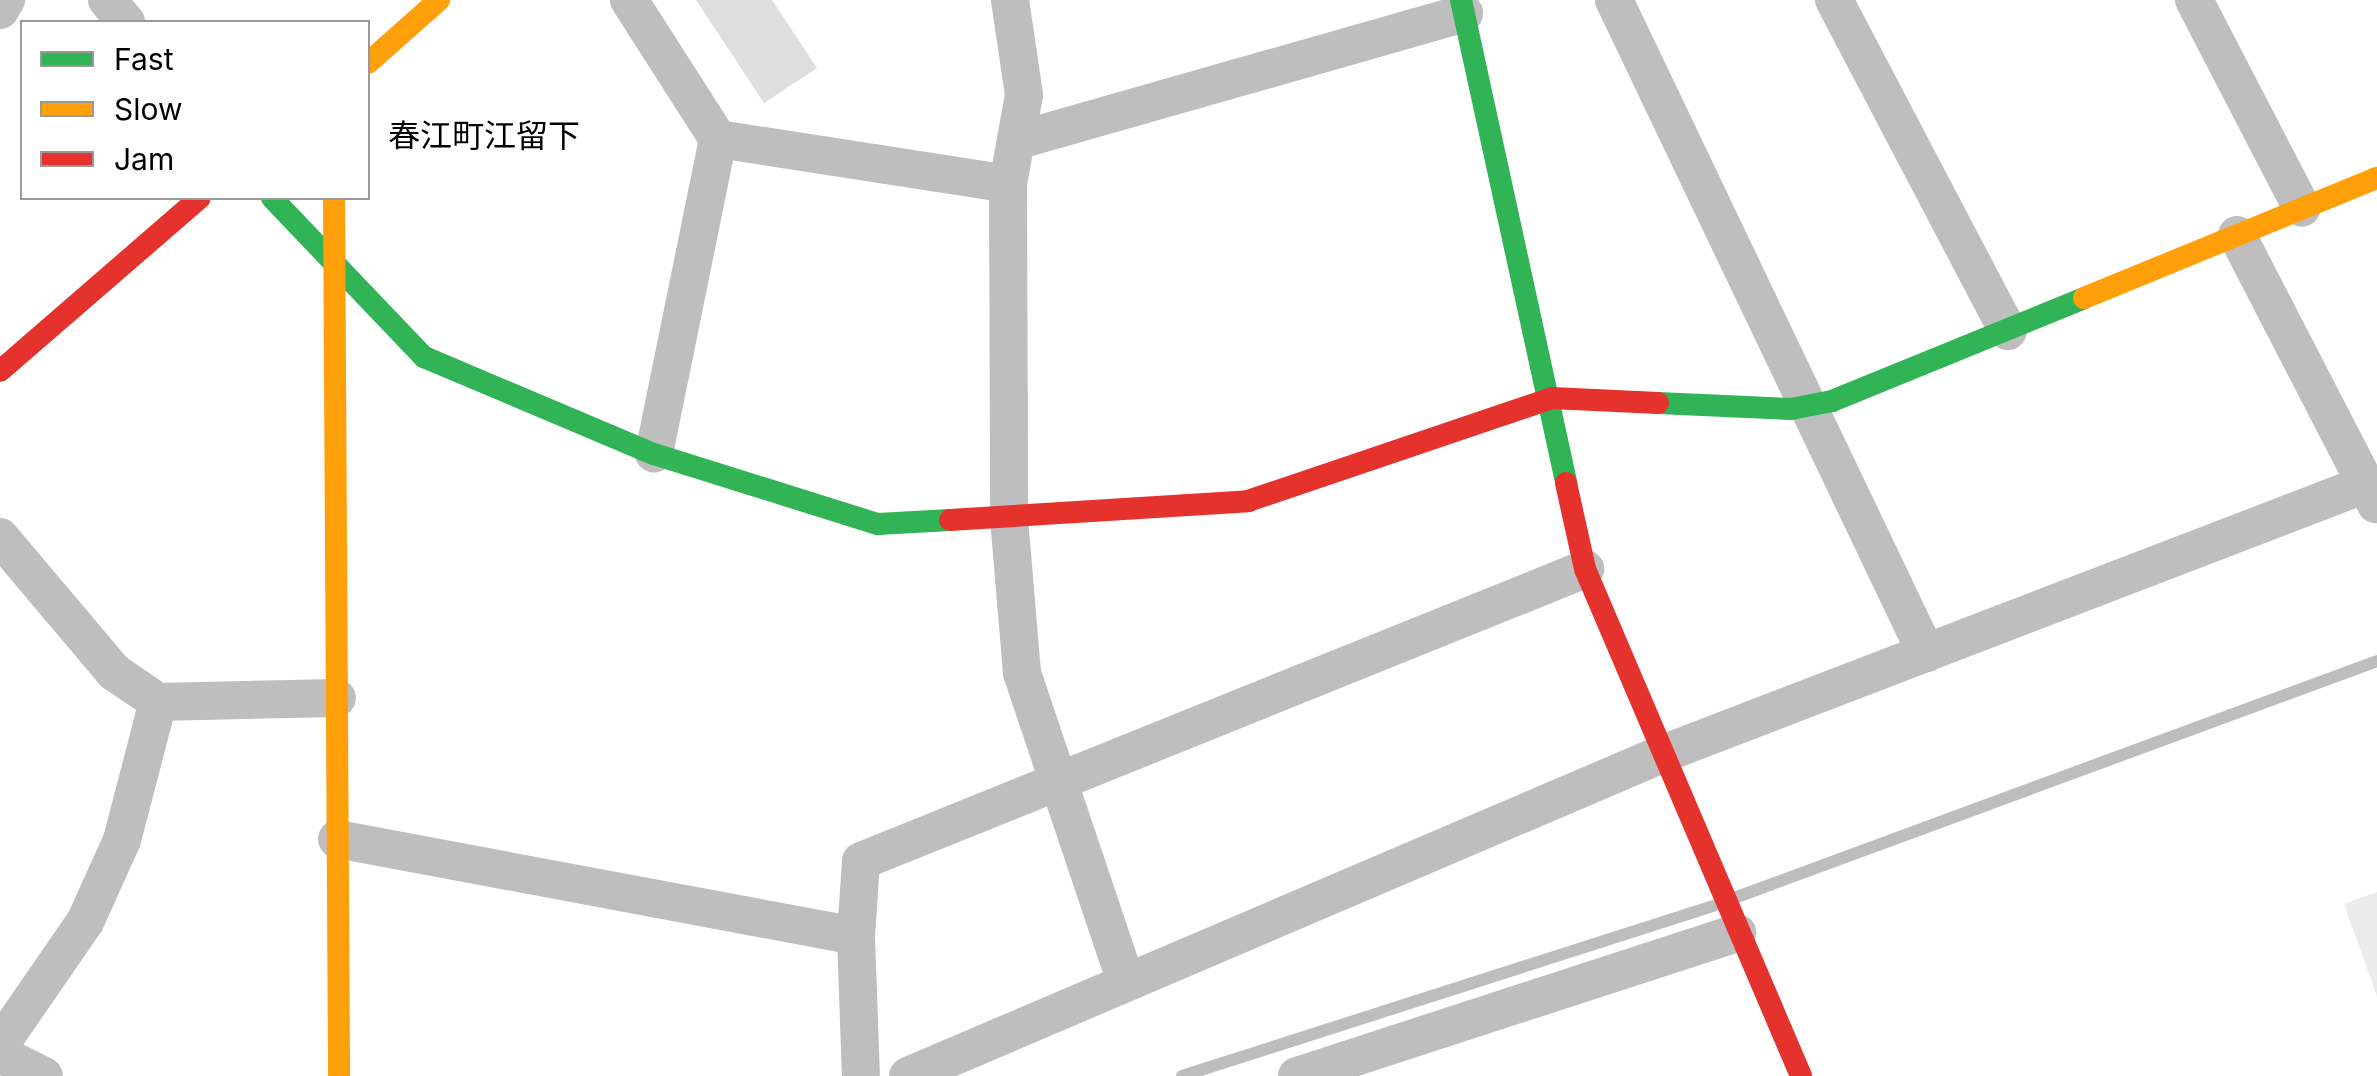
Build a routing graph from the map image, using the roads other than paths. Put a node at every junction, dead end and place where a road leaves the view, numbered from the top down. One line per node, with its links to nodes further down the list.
1 (6, 0): 10 (street)
2 (107, 0): 11 (street)
3 (439, 0): 12 (street)
4 (630, 0): 13 (street)
5 (1010, 0): 14 (street)
6 (1614, 0): 26 (street)
7 (1834, 0): 23 (street)
8 (2194, 0): 20 (street)
9 (1463, 7): 14 (street); 25 (street)
10 (0, 10)
11 (124, 20)
12 (370, 61)
13 (718, 139): 16 (street); 27 (street)
14 (1016, 141): 16 (street)
15 (2377, 178): 20 (street)
16 (1008, 184): 29 (street)
17 (198, 200): 24 (street)
18 (274, 200): 22 (street)
19 (334, 200): 22 (street)
20 (2302, 208): 21 (street)
21 (2237, 235): 23 (street); 28 (street)
22 (335, 263): 27 (street); 33 (street)
23 (2008, 331): 26 (street)
24 (0, 371)
25 (1552, 398): 26 (street); 29 (street); 31 (street)
26 (1802, 406): 32 (street)
27 (654, 454): 29 (street)
28 (2372, 494): 32 (street)
29 (1009, 518): 36 (street)
30 (0, 537): 34 (street)
31 (1585, 569): 35 (street); 36 (street)
32 (1926, 653): 35 (street)
33 (337, 698): 34 (street); 37 (street)
34 (158, 702): 41 (street)
35 (1660, 755): 38 (street); 40 (street)
36 (1059, 783): 39 (street); 40 (street)
37 (337, 839): 39 (street); 44 (street)
38 (1737, 934): 47 (street); 48 (street)
39 (856, 936): 45 (street)
40 (1125, 979): 46 (street)
41 (0, 1046)
42 (0, 1054): 43 (street)
43 (44, 1076)
44 (338, 1076)
45 (861, 1076)
46 (908, 1076)
47 (1297, 1076)
48 (1800, 1076)

